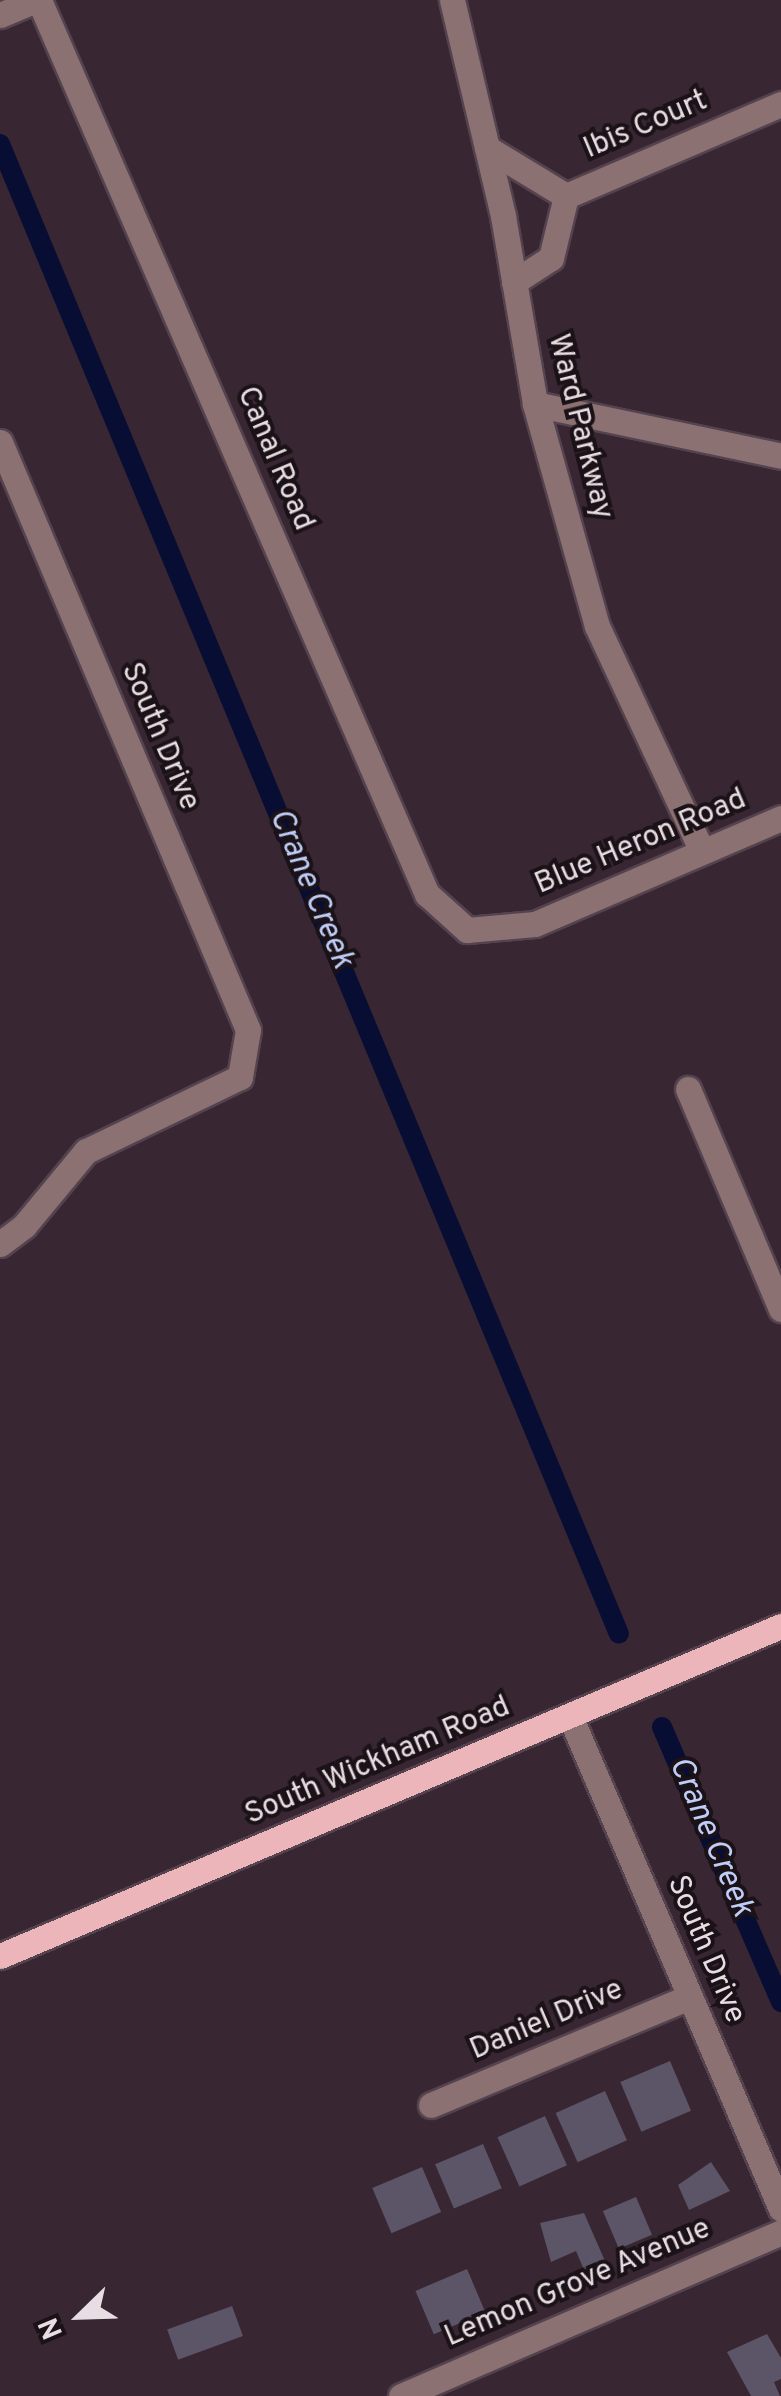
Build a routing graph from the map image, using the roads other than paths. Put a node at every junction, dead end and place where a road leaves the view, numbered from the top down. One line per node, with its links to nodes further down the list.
1 (38, 0): 3 (street); 13 (street, Canal Road)
2 (452, 0): 5 (street, Ward Parkway)
3 (2, 14)
4 (781, 104): 6 (street, Ibis Court)
5 (487, 148): 6 (street, Ibis Court); 7 (street, Ward Parkway)
6 (566, 196): 7 (street)
7 (514, 282): 8 (street, Ward Parkway)
8 (535, 404): 10 (street); 12 (street, Ward Parkway)
9 (0, 442): 15 (street, South Drive)
10 (781, 456)
11 (781, 818): 12 (street, Blue Heron Road)
12 (702, 850): 13 (street, Blue Heron Road)
13 (467, 930)
14 (688, 1089): 16 (street)
15 (0, 1244)
16 (781, 1309)
17 (781, 1626): 18 (main road, South Wickham Road)
18 (570, 1716): 19 (main road, South Wickham Road); 20 (street, South Drive)
19 (0, 1956)
20 (689, 1996): 21 (street, Daniel Drive); 22 (street, South Drive)
21 (430, 2105)
22 (781, 2209)
23 (781, 2232): 24 (street, Lemon Grove Avenue)
24 (402, 2396)

